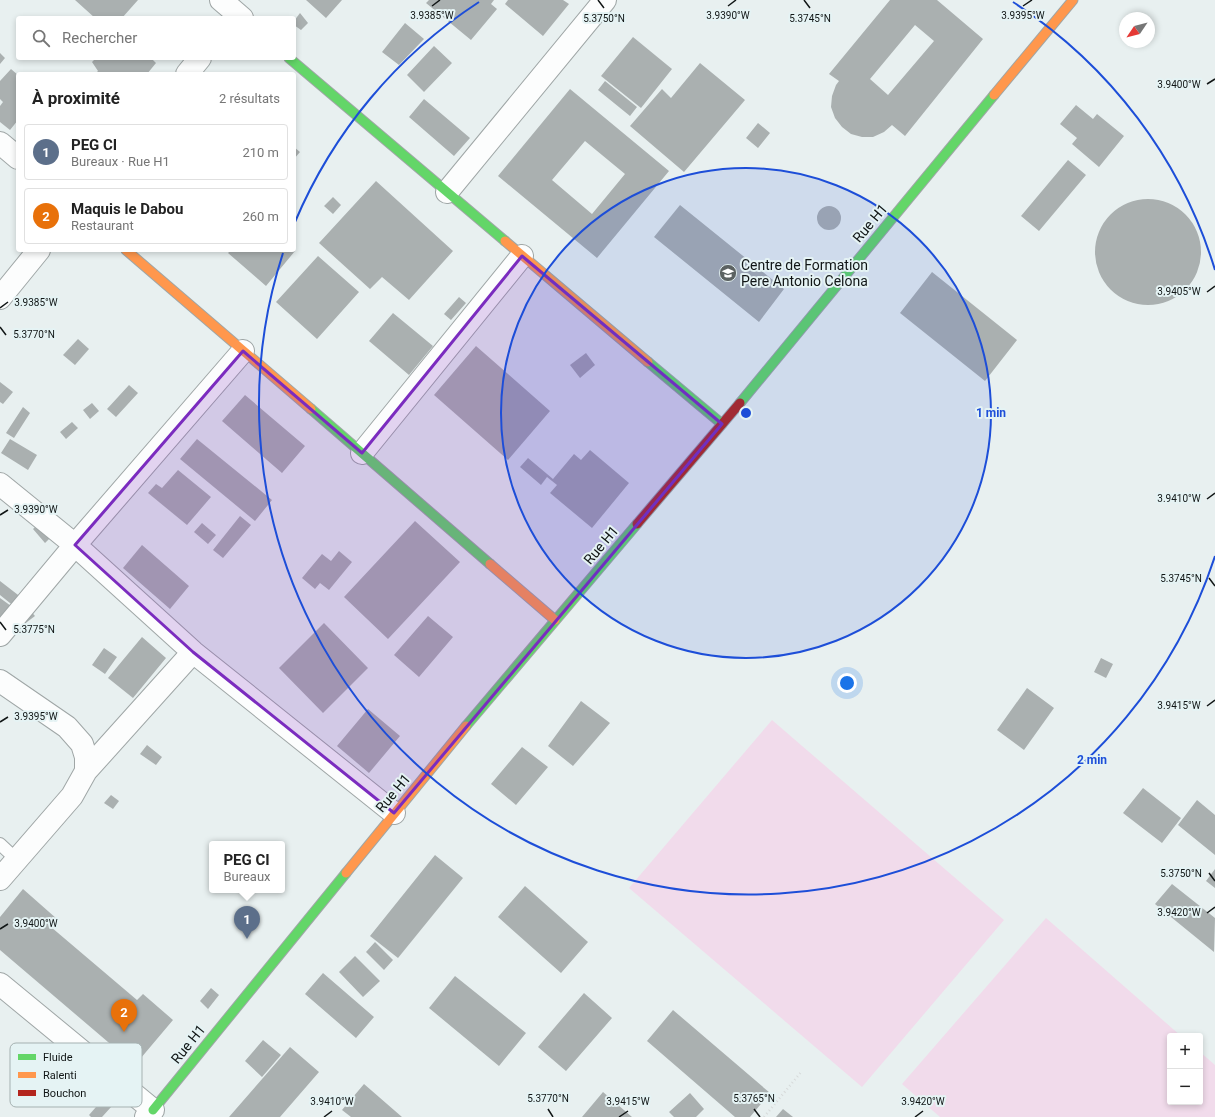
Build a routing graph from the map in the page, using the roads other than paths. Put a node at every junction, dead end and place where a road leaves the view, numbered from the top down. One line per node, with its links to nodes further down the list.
1 (221, 0): 4 (street)
2 (602, 1): 10 (street)
3 (1069, 1): 16 (street, Rue H1)
4 (237, 16)
5 (198, 60): 7 (street)
6 (291, 60): 10 (street)
7 (189, 72)
8 (0, 143): 9 (street)
9 (16, 156)
10 (446, 192): 13 (street)
11 (38, 252): 14 (street)
12 (128, 252): 15 (street)
13 (522, 256): 16 (street); 17 (street)
14 (0, 298)
15 (243, 351): 17 (street); 19 (street)
16 (722, 424): 20 (street, Rue H1)
17 (362, 453): 20 (street)
18 (0, 484): 19 (street)
19 (75, 545): 21 (street); 22 (street)
20 (556, 620): 25 (street, Rue H1)
21 (0, 635)
22 (193, 652): 24 (street); 25 (street)
23 (0, 681): 24 (street)
24 (86, 771): 27 (street)
25 (394, 813): 32 (street, Rue H1)
26 (0, 844): 27 (lane)
27 (17, 860): 28 (street)
28 (0, 879)
29 (0, 984): 30 (street)
30 (69, 1043)
31 (142, 1106): 32 (street)
32 (150, 1113)

